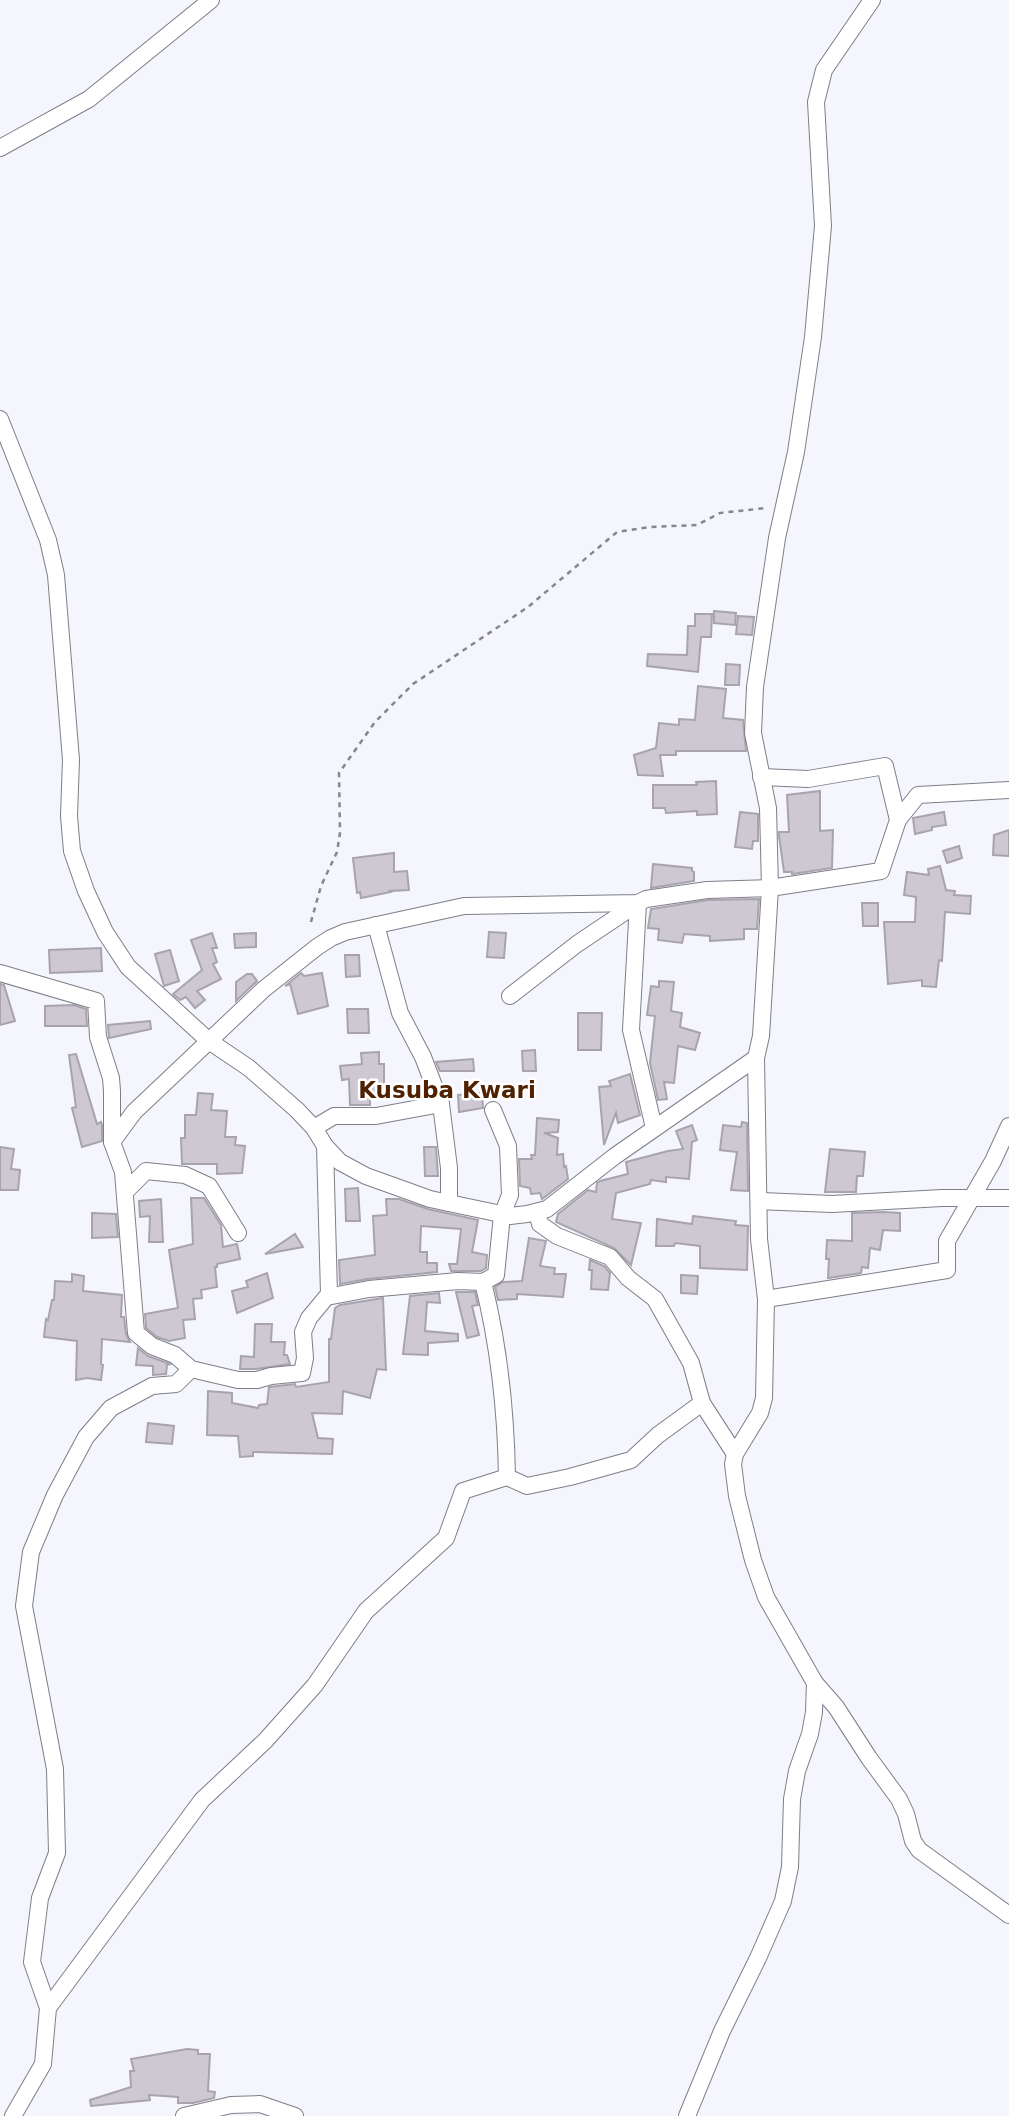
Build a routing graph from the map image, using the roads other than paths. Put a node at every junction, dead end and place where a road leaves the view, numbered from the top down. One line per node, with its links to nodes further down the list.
1 (211, 0): 3 (street)
2 (872, 0): 5 (street)
3 (0, 148)
4 (0, 422): 13 (street)
5 (761, 777): 7 (street); 8 (street)
6 (1009, 790): 7 (street)
7 (898, 821): 8 (street)
8 (770, 888): 9 (street); 14 (street)
9 (638, 903): 10 (street); 12 (street); 19 (street)
10 (376, 925): 13 (street); 15 (street)
11 (0, 973): 20 (street)
12 (510, 996)
13 (209, 1041): 18 (street); 20 (street)
14 (755, 1058): 19 (street); 25 (street)
15 (441, 1104): 18 (street); 26 (street)
16 (493, 1110): 28 (street)
17 (1009, 1126): 23 (street)
18 (314, 1128): 21 (street)
19 (654, 1128): 27 (street)
20 (112, 1142): 22 (street)
21 (325, 1146): 26 (street); 31 (street)
22 (125, 1192): 29 (street); 33 (street)
23 (971, 1198): 24 (street); 25 (street); 32 (street)
24 (1009, 1198)
25 (759, 1201): 32 (street)
26 (449, 1203): 28 (street)
27 (537, 1212): 28 (street); 34 (street)
28 (502, 1214): 30 (street)
29 (238, 1233)
30 (483, 1282): 31 (street); 36 (street)
31 (329, 1294): 33 (street)
32 (766, 1299): 35 (street)
33 (191, 1369): 39 (street)
34 (702, 1404): 35 (street); 36 (street)
35 (735, 1454): 37 (street)
36 (507, 1477): 39 (street)
37 (815, 1683): 38 (street); 43 (street)
38 (1009, 1915)
39 (48, 2008): 40 (street)
40 (13, 2116)
41 (184, 2116): 42 (street)
42 (295, 2116)
43 (687, 2116)

